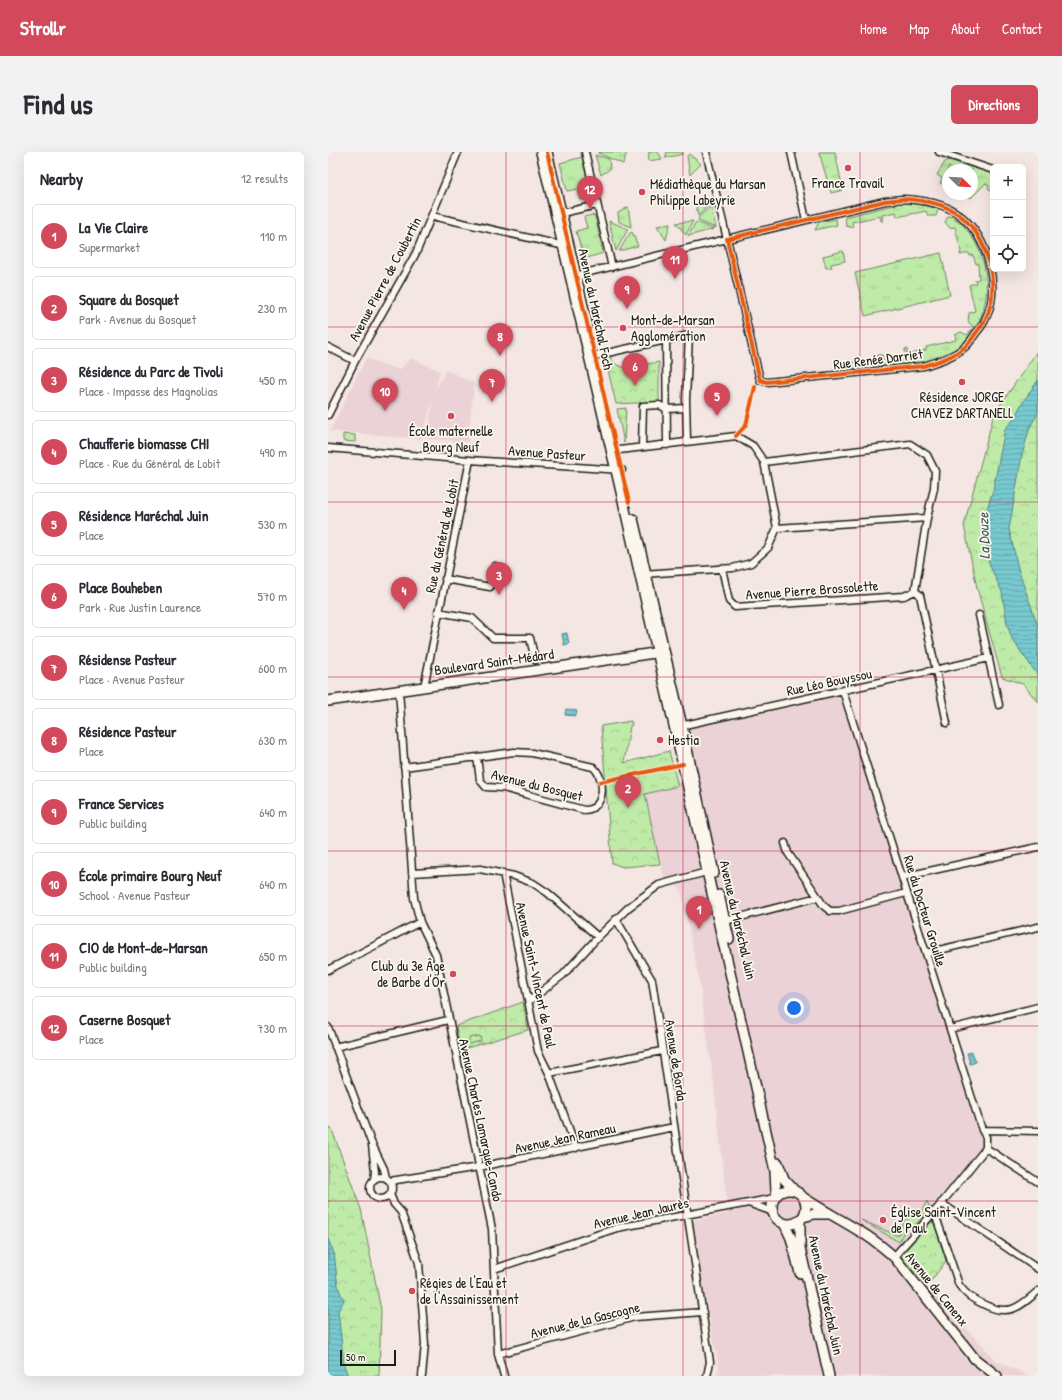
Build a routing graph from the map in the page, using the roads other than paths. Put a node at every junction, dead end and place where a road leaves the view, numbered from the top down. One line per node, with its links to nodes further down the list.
1 (458, 152): 11 (street, Avenue Pierre de Coubertin)
2 (547, 152): 7 (main road, Avenue du Maréchal Foch); 10 (main road, Avenue du Maréchal Foch)
3 (585, 152): 9 (street)
4 (706, 152): 14 (street)
5 (791, 152): 12 (street)
6 (939, 152): 8 (street)
7 (543, 163): 10 (street); 13 (main road, Avenue du Maréchal Foch)
8 (990, 169)
9 (598, 205): 10 (street); 16 (street)
10 (562, 213): 13 (street); 15 (main road, Avenue du Maréchal Foch)
11 (432, 216): 15 (street); 21 (street, Avenue Pierre de Coubertin)
12 (806, 220): 14 (street, Rue Renée Darriet); 14 (street, Rue Renée Darriet)
13 (558, 224): 15 (main road, Avenue du Maréchal Foch)
14 (727, 239): 16 (street)
15 (567, 246): 17 (main road, Avenue du Maréchal Foch)
16 (612, 267): 17 (street)
17 (574, 277): 20 (main road, Avenue du Maréchal Foch)
18 (664, 341): 20 (street); 22 (street); 23 (street)
19 (328, 347): 21 (street)
20 (592, 357): 29 (main road, Avenue du Maréchal Foch)
21 (356, 361): 24 (street, Avenue Pierre de Coubertin)
22 (686, 408): 23 (street); 25 (street)
23 (667, 409): 26 (street); 27 (street)
24 (328, 415)
25 (687, 442): 26 (street); 31 (street)
26 (667, 445): 27 (street)
27 (642, 447): 29 (street)
28 (328, 448): 30 (street, Avenue Pasteur)
29 (614, 450): 32 (main road, Avenue du Maréchal Foch)
30 (470, 460): 32 (street, Avenue Pasteur); 38 (street, Rue du Général de Lobit)
31 (764, 462): 33 (street); 34 (street)
32 (618, 470): 37 (main road, Avenue du Maréchal Foch)
33 (927, 518): 34 (street); 39 (street)
34 (777, 528): 36 (street, Avenue Pierre Brossolette)
35 (494, 566): 38 (street)
36 (722, 568): 37 (street); 39 (street, Avenue Pierre Brossolette)
37 (643, 574): 42 (main road, Avenue du Maréchal Foch)
38 (445, 579): 40 (street, Rue du Général de Lobit)
39 (916, 592): 45 (street)
40 (438, 612): 44 (street); 46 (street, Rue du Général de Lobit)
41 (979, 615): 43 (street)
42 (661, 652): 46 (main road, Boulevard Saint-Médard); 52 (main road, Avenue du Maréchal Juin)
43 (989, 658): 45 (street, Rue Léo Bouyssou); 50 (street)
44 (535, 660)
45 (935, 670): 48 (street, Rue Léo Bouyssou); 51 (street)
46 (424, 687): 47 (main road, Boulevard Saint-Médard)
47 (399, 690): 49 (main road, Boulevard Saint-Médard); 54 (street, Avenue Charles Lamarque-Cando)
48 (843, 691): 52 (street, Rue Léo Bouyssou); 60 (street, Rue du Docteur Grouille)
49 (328, 701)
50 (999, 705)
51 (947, 722)
52 (678, 727): 57 (main road, Avenue du Maréchal Juin)
53 (477, 757): 53 (street, Avenue du Bosquet); 54 (street, Avenue du Bosquet)
54 (404, 767): 58 (street, Avenue Charles Lamarque-Cando)
55 (785, 843): 62 (street)
56 (1038, 847): 60 (street)
57 (710, 871): 63 (street); 65 (main road, Avenue du Maréchal Juin)
58 (412, 873): 59 (street); 64 (street, Avenue Charles Lamarque-Cando)
59 (503, 874): 67 (street); 70 (street, Avenue Saint-Vincent de Paul)
60 (902, 877): 61 (street, Rue du Docteur Grouille)
61 (906, 893): 62 (street); 68 (street, Rue du Docteur Grouille)
62 (818, 897): 65 (street)
63 (616, 919): 67 (street); 76 (street, Avenue de Borda)
64 (420, 922): 69 (street); 72 (street, Avenue Charles Lamarque-Cando)
65 (722, 924): 88 (main road, Avenue du Maréchal Juin); 90 (main road, Avenue du Maréchal Juin)
66 (1038, 927): 68 (street)
67 (598, 936): 70 (street)
68 (926, 953): 74 (street, Rue du Docteur Grouille)
69 (328, 970)
70 (529, 1001): 77 (street, Avenue Saint-Vincent de Paul)
71 (1038, 1007): 74 (street)
72 (448, 1020): 75 (street); 84 (street, Avenue Charles Lamarque-Cando)
73 (328, 1027): 75 (street)
74 (950, 1029): 79 (street, Rue du Docteur Grouille)
75 (335, 1047): 81 (street)
76 (662, 1051): 77 (street); 78 (street, Avenue de Borda)
77 (549, 1073): 82 (street, Avenue Saint-Vincent de Paul)
78 (674, 1127): 82 (street, Avenue Jean Rameau); 96 (street, Avenue de Borda)
79 (982, 1130): 80 (street); 83 (street, Rue du Docteur Grouille)
80 (1038, 1131)
81 (371, 1142): 85 (street); 86 (street)
82 (576, 1148): 84 (street, Avenue Jean Rameau)
83 (986, 1148): 87 (street); 92 (street)
84 (479, 1167): 86 (street, Avenue Jean Rameau); 101 (street, Avenue Charles Lamarque-Cando)
85 (374, 1179): 86 (street); 89 (street)
86 (388, 1180): 89 (street)
87 (1038, 1182)
88 (794, 1190): 90 (main road); 91 (main road)
89 (390, 1194): 107 (street)
90 (776, 1196): 93 (street, Avenue Jean Jaurès); 95 (main road)
91 (804, 1198): 97 (main road, Avenue de Canenx); 98 (main road)
92 (941, 1203): 94 (street); 102 (street)
93 (750, 1204): 95 (street, Avenue Jean Jaurès); 96 (street, Avenue Jean Jaurès)
94 (934, 1211): 100 (street); 103 (street)
95 (773, 1212): 99 (main road)
96 (687, 1214): 101 (street, Avenue Jean Jaurès); 104 (street, Avenue de Borda)
97 (828, 1214): 98 (main road); 100 (main road, Avenue de Canenx)
98 (801, 1219): 99 (main road); 110 (main road, Avenue du Maréchal Juin)
99 (784, 1223): 109 (main road, Avenue du Maréchal Juin)
100 (895, 1258): 111 (main road, Avenue de Canenx)
101 (494, 1269): 105 (street, Avenue Charles Lamarque-Cando)
102 (1038, 1269)
103 (1038, 1291)
104 (703, 1312): 105 (street, Avenue de la Gascogne); 108 (street, Avenue de Borda)
105 (498, 1354): 106 (street, Avenue Charles Lamarque-Cando)
106 (506, 1375)
107 (422, 1376)
108 (707, 1376)
109 (822, 1376)
110 (829, 1376)
111 (997, 1376)

